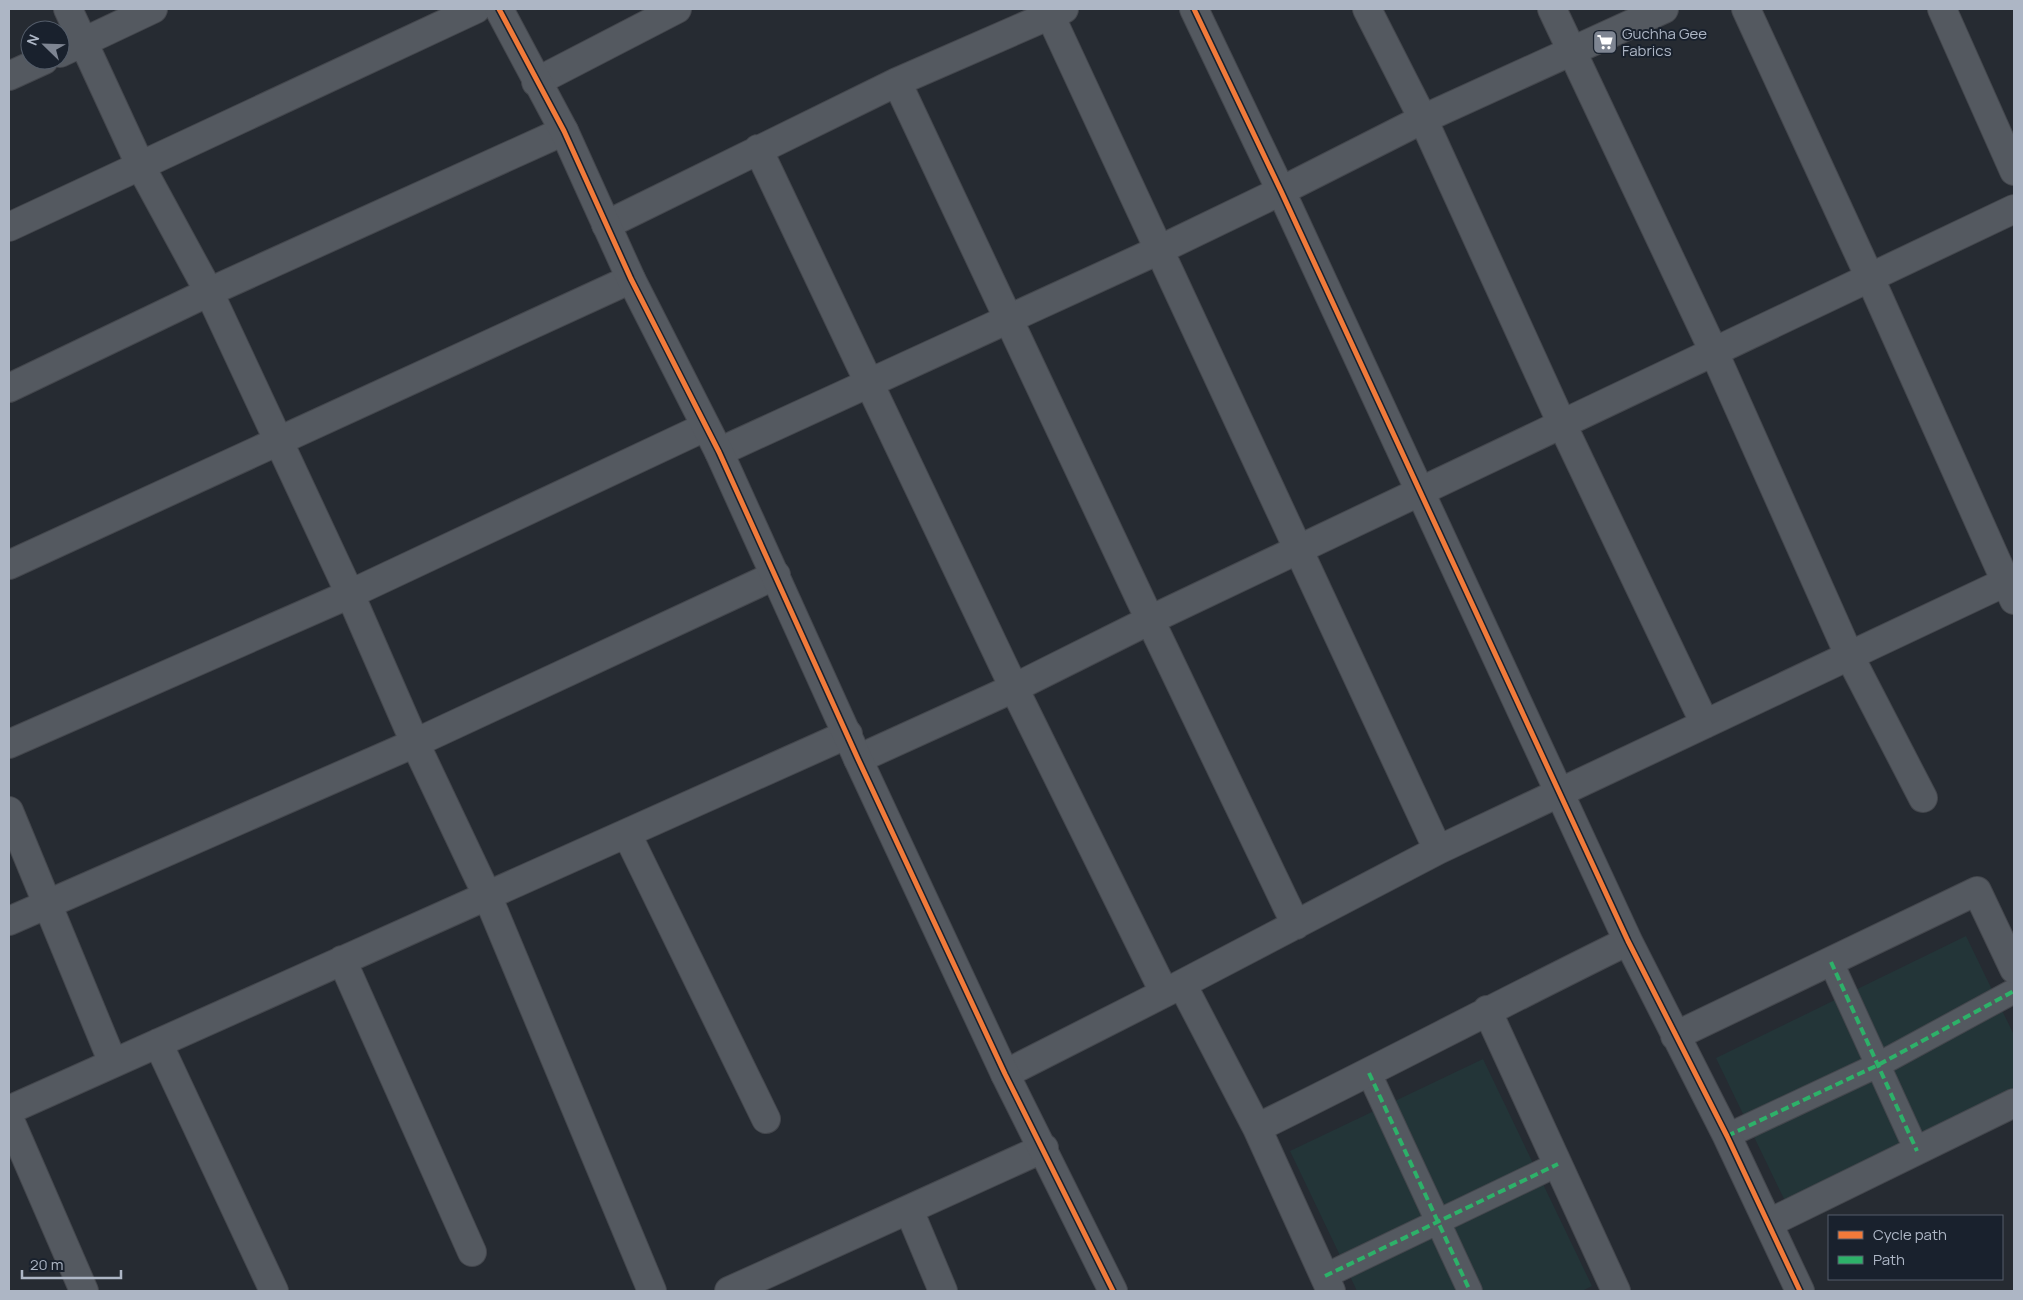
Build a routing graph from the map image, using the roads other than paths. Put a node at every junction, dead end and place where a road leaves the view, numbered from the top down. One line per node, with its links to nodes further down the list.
1 (68, 9): 13 (street)
2 (153, 9): 13 (street)
3 (476, 9): 22 (street)
4 (499, 9): 17 (street)
5 (677, 9): 17 (street)
6 (1194, 9): 24 (street)
7 (1367, 9): 19 (street)
8 (1552, 9): 14 (street)
9 (1664, 9): 14 (street)
10 (1746, 9): 29 (street)
11 (1942, 9): 23 (street)
12 (1057, 12): 18 (street); 28 (street)
13 (72, 47): 22 (street)
14 (1572, 51): 19 (street); 33 (street)
15 (22, 70): 16 (street)
16 (9, 76)
17 (536, 82): 20 (street)
18 (897, 82): 21 (street); 32 (street)
19 (1423, 119): 24 (street); 36 (street)
20 (564, 131): 26 (street); 31 (street)
21 (758, 149): 26 (street); 34 (street)
22 (141, 167): 27 (street); 31 (street)
23 (2014, 171)
24 (1281, 191): 28 (street); 40 (street)
25 (2014, 209): 29 (street)
26 (606, 224): 30 (street)
27 (9, 228)
28 (1161, 248): 32 (street); 41 (street)
29 (1870, 278): 33 (street); 44 (street)
30 (631, 279): 37 (street); 38 (street)
31 (209, 292): 35 (street); 38 (street)
32 (1008, 319): 34 (street); 46 (street)
33 (1714, 352): 36 (street); 47 (street)
34 (869, 384): 39 (street); 48 (street)
35 (9, 388)
36 (1562, 424): 40 (street); 49 (street)
37 (705, 427): 39 (street); 45 (street)
38 (277, 441): 42 (street); 45 (street)
39 (719, 452): 43 (street)
40 (1419, 492): 41 (street); 54 (street)
41 (1297, 549): 46 (street); 58 (street)
42 (9, 565)
43 (776, 575): 50 (street); 51 (street)
44 (2011, 587): 47 (street)
45 (350, 594): 51 (street); 52 (street)
46 (1150, 620): 48 (street); 62 (street)
47 (1849, 656): 49 (street); 55 (street)
48 (1014, 688): 53 (street); 67 (street)
49 (1705, 724): 54 (street)
50 (848, 734): 53 (street); 57 (street)
51 (415, 743): 59 (street); 60 (street)
52 (9, 744)
53 (858, 760): 75 (street)
54 (1559, 792): 58 (street); 63 (street)
55 (1923, 798)
56 (9, 812): 60 (street)
57 (627, 834): 59 (street); 79 (street)
58 (1438, 850): 62 (street)
59 (487, 895): 64 (street); 94 (street)
60 (47, 904): 61 (street); 72 (street)
61 (9, 921)
62 (1296, 925): 67 (street)
63 (1628, 941): 69 (street); 70 (street)
64 (342, 960): 71 (street); 88 (street)
65 (1831, 962): 66 (street); 70 (street); 73 (street)
66 (2014, 969)
67 (1173, 988): 75 (street); 80 (street)
68 (2014, 990): 73 (street)
69 (1487, 1010): 74 (street); 84 (street)
70 (1675, 1036): 81 (street)
71 (158, 1043): 72 (street); 93 (street)
72 (113, 1063): 77 (street)
73 (1878, 1065): 81 (street); 83 (street)
74 (1369, 1073): 80 (street); 86 (street)
75 (1005, 1074): 82 (street)
76 (2014, 1103): 83 (street)
77 (9, 1110)
78 (9, 1118): 92 (street)
79 (766, 1118)
80 (1257, 1128): 89 (street)
81 (1727, 1136): 87 (street)
82 (1044, 1148): 85 (street); 97 (street)
83 (1917, 1151): 87 (street)
84 (1558, 1164): 86 (street); 91 (street)
85 (910, 1210): 90 (street); 96 (street)
86 (1438, 1222): 89 (street); 98 (street)
87 (1769, 1224): 99 (street)
88 (472, 1252)
89 (1328, 1284)
90 (756, 1285): 95 (street)
91 (1610, 1289)
92 (84, 1291)
93 (274, 1291)
94 (652, 1291)
95 (729, 1291)
96 (943, 1291)
97 (1113, 1291)
98 (1470, 1291)
99 (1800, 1291)

